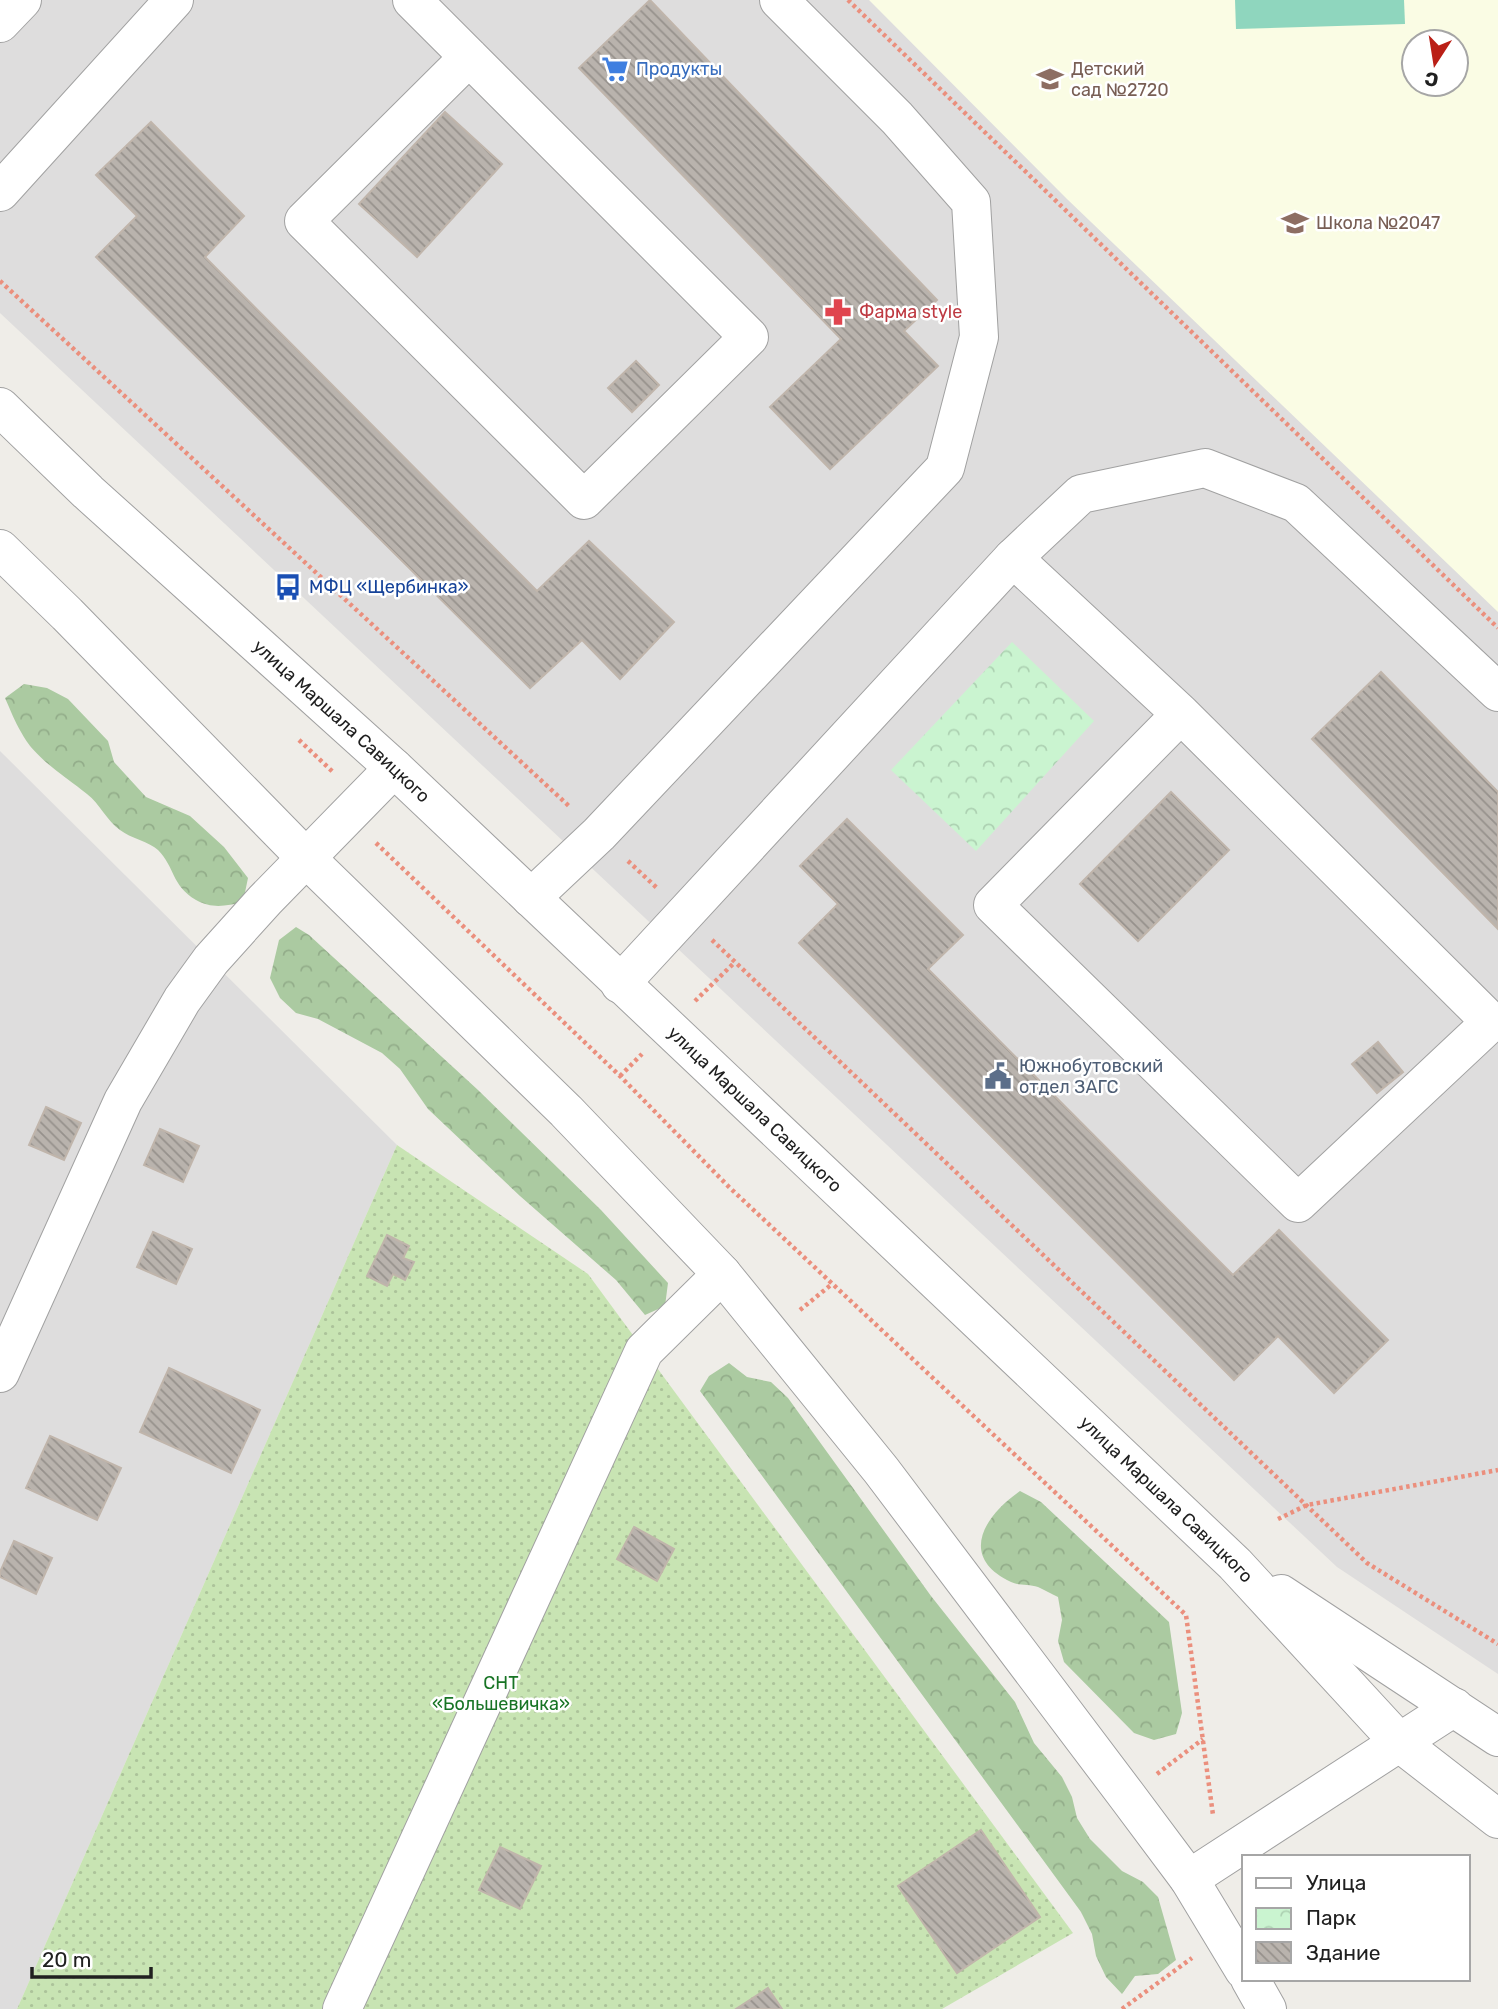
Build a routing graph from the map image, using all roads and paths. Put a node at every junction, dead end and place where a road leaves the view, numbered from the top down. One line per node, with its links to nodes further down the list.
1 (22, 0): 6 (street)
2 (174, 0): 8 (street)
3 (412, 0): 7 (street)
4 (779, 0): 18 (street)
5 (848, 0): 13 (path)
6 (0, 23)
7 (469, 57): 7 (street)
8 (0, 192)
9 (0, 281): 18 (path)
10 (0, 407): 16 (street, улица Маршала Савицкого)
11 (0, 550): 19 (street)
12 (1013, 558): 14 (street); 15 (street); 21 (street)
13 (1498, 628)
14 (1498, 692)
15 (1181, 714): 15 (street)
16 (394, 768): 17 (street); 20 (street, улица Маршала Савицкого)
17 (347, 815): 19 (street); 34 (path)
18 (599, 834): 20 (street); 21 (path)
19 (305, 857): 23 (street); 24 (street)
20 (531, 898): 22 (street, улица Маршала Савицкого)
21 (684, 913): 22 (street); 26 (path)
22 (620, 984): 28 (street, улица Маршала Савицкого)
23 (722, 1275): 34 (street); 38 (street)
24 (0, 1373)
25 (1498, 1469): 26 (path)
26 (1307, 1505): 27 (path); 29 (path)
27 (1278, 1519)
28 (1235, 1564): 30 (street); 32 (street, улица Маршала Савицкого)
29 (1498, 1644)
30 (1454, 1707): 31 (street); 32 (street)
31 (1498, 1737)
32 (1399, 1743): 33 (street, улица Маршала Савицкого); 34 (street)
33 (1498, 1819)
34 (1203, 1870): 35 (street)
35 (1224, 1935): 36 (street); 39 (path)
36 (1242, 1966)
37 (1251, 1981): 40 (street)
38 (342, 2009)
39 (1122, 2009)
40 (1267, 2009)

